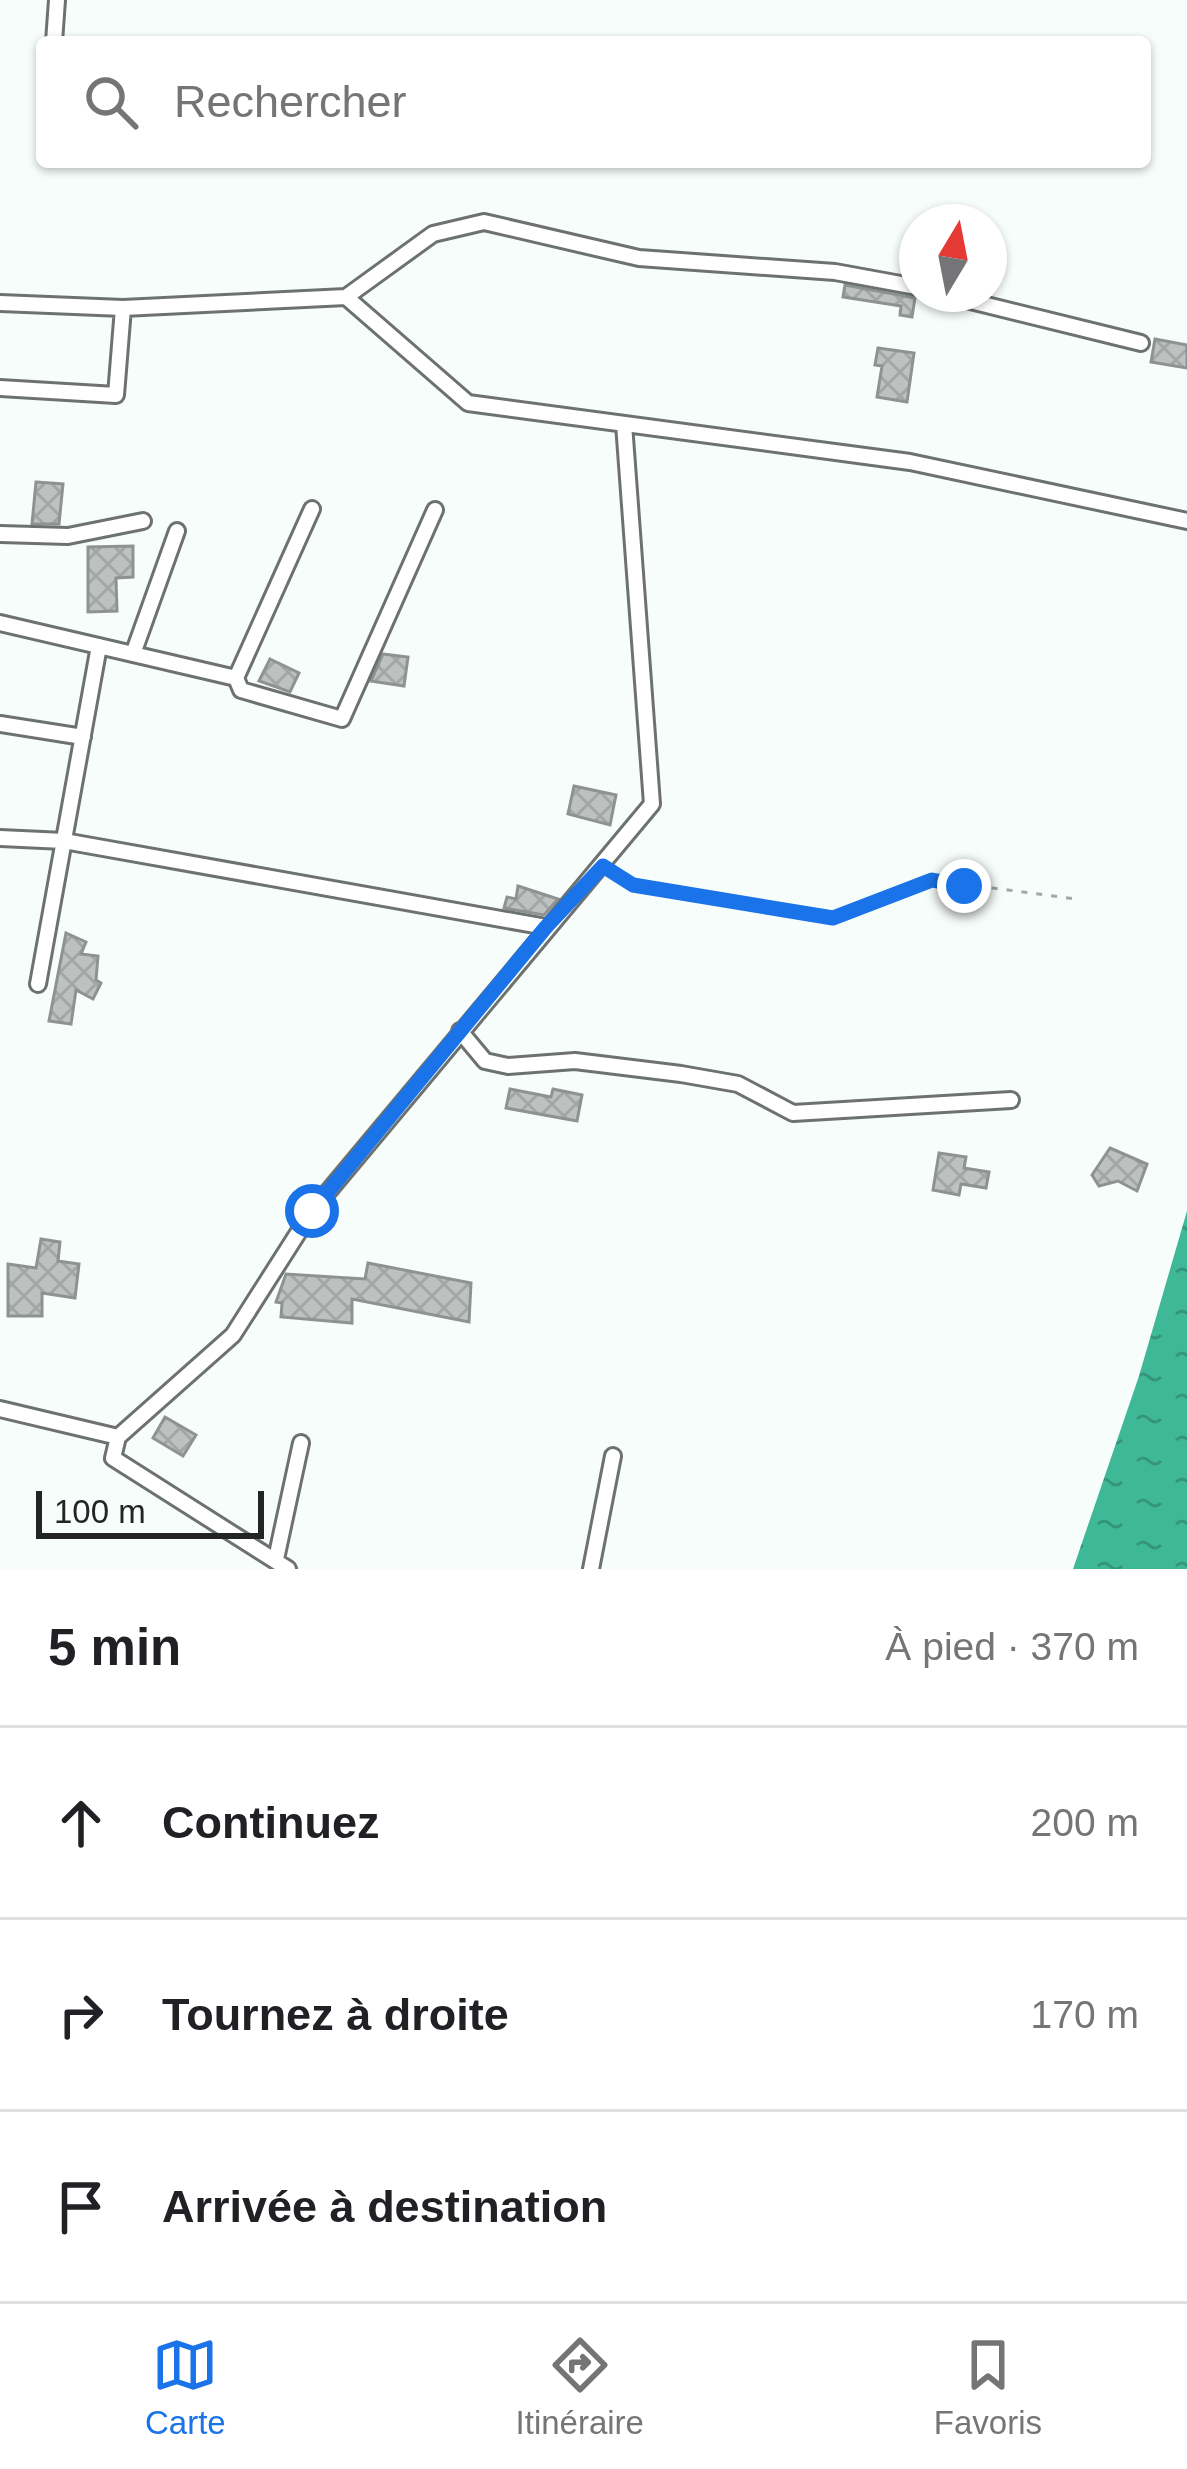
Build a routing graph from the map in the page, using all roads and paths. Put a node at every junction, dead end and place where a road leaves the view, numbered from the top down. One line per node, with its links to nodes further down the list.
1 (57, 0): 2 (street)
2 (54, 36)
3 (899, 284): 4 (street)
4 (346, 297): 6 (street); 10 (street)
5 (0, 303): 6 (street)
6 (123, 308): 9 (street)
7 (1007, 310): 8 (street)
8 (1141, 343)
9 (0, 388)
10 (624, 424): 14 (street); 25 (street)
11 (312, 509): 20 (street)
12 (435, 510): 20 (street)
13 (142, 521): 16 (street)
14 (1187, 521)
15 (177, 531): 19 (street)
16 (0, 534)
17 (0, 623): 18 (street)
18 (99, 646): 19 (street); 22 (street)
19 (133, 654): 20 (street)
20 (236, 678)
21 (0, 724): 22 (street)
22 (83, 736): 24 (street)
23 (0, 838): 24 (street)
24 (64, 841): 27 (street); 28 (street)
25 (603, 866): 26 (path); 27 (street)
26 (1076, 899)
27 (546, 927): 29 (street)
28 (38, 984)
29 (460, 1031): 30 (street); 32 (street)
30 (1011, 1100)
31 (0, 1408): 32 (street)
32 (118, 1437): 35 (street)
33 (301, 1443): 35 (street)
34 (613, 1456): 36 (street)
35 (282, 1564)
36 (591, 1569)

